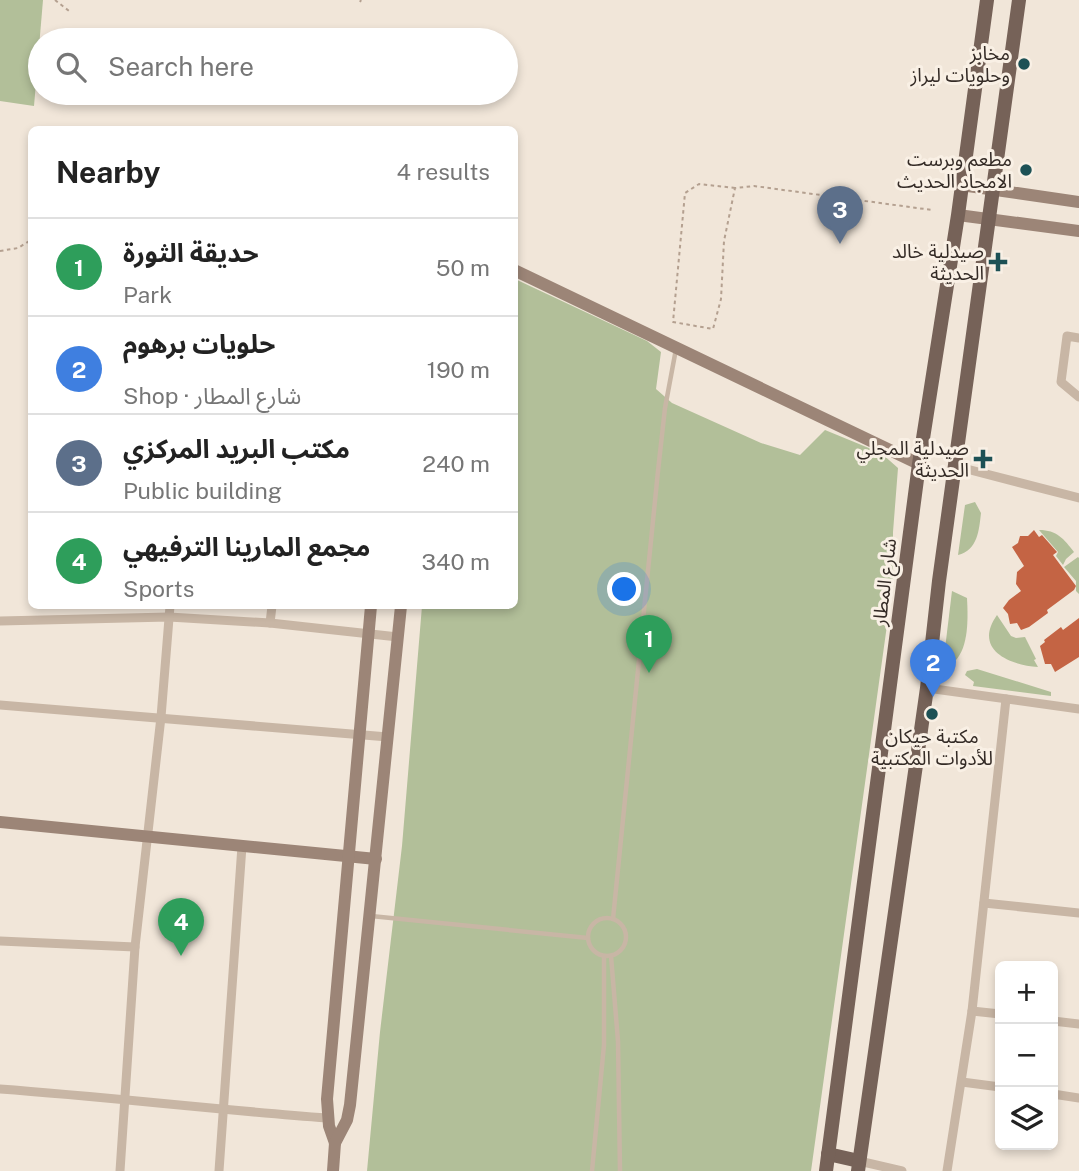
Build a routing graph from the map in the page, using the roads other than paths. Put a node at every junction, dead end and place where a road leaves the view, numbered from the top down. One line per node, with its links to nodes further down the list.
1 (987, 0): 3 (main road, شارع المطار)
2 (1019, 0): 4 (main road)
3 (961, 185): 4 (street); 6 (main road, شارع المطار)
4 (994, 189): 5 (street); 7 (main road)
5 (1079, 202)
6 (958, 215): 7 (street); 13 (main road, شارع المطار)
7 (990, 219): 8 (street); 14 (main road)
8 (1079, 231)
9 (518, 272): 11 (street)
10 (1079, 338): 12 (street)
11 (676, 349): 13 (street); 40 (lane)
12 (1079, 397)
13 (919, 464): 59 (main road, شارع المطار)
14 (955, 466): 15 (street); 25 (main road)
15 (1079, 498)
16 (170, 609): 20 (street)
17 (272, 609): 22 (street)
18 (371, 609): 23 (street)
19 (401, 609): 24 (street)
20 (169, 617): 21 (street); 22 (street); 29 (street)
21 (0, 621)
22 (271, 623): 23 (street)
23 (369, 634): 24 (street); 30 (street)
24 (398, 637): 31 (street)
25 (927, 688): 26 (street); 60 (main road)
26 (1006, 699): 28 (street); 37 (street)
27 (0, 705): 29 (street)
28 (1079, 709)
29 (161, 717): 30 (street); 33 (street)
30 (360, 734): 31 (street); 35 (street)
31 (388, 737): 36 (street)
32 (0, 822): 33 (street)
33 (146, 836): 34 (street); 43 (street)
34 (242, 846): 35 (street); 56 (street)
35 (348, 856): 36 (street); 57 (street)
36 (376, 859): 39 (street)
37 (984, 903): 38 (street); 46 (street)
38 (1079, 913)
39 (370, 916): 41 (lane); 58 (street)
40 (613, 919): 41 (lane); 45 (lane)
41 (588, 938): 44 (lane)
42 (0, 941): 43 (street)
43 (135, 947): 54 (street)
44 (604, 956): 45 (lane); 64 (lane)
45 (611, 956): 65 (lane)
46 (972, 1011): 47 (street); 50 (street)
47 (995, 1013)
48 (1058, 1022): 49 (street)
49 (1079, 1024)
50 (962, 1082): 51 (street); 68 (street)
51 (995, 1086)
52 (0, 1089): 54 (street)
53 (1058, 1095): 55 (street)
54 (126, 1098): 56 (street); 61 (street)
55 (1079, 1098)
56 (223, 1110): 57 (street); 62 (street)
57 (327, 1118): 58 (street)
58 (335, 1143): 63 (street)
59 (828, 1154): 60 (main road); 66 (main road, شارع المطار)
60 (859, 1166): 67 (street)
61 (120, 1171)
62 (219, 1171)
63 (333, 1171)
64 (592, 1171)
65 (620, 1171)
66 (826, 1171)
67 (902, 1171)
68 (947, 1171)

